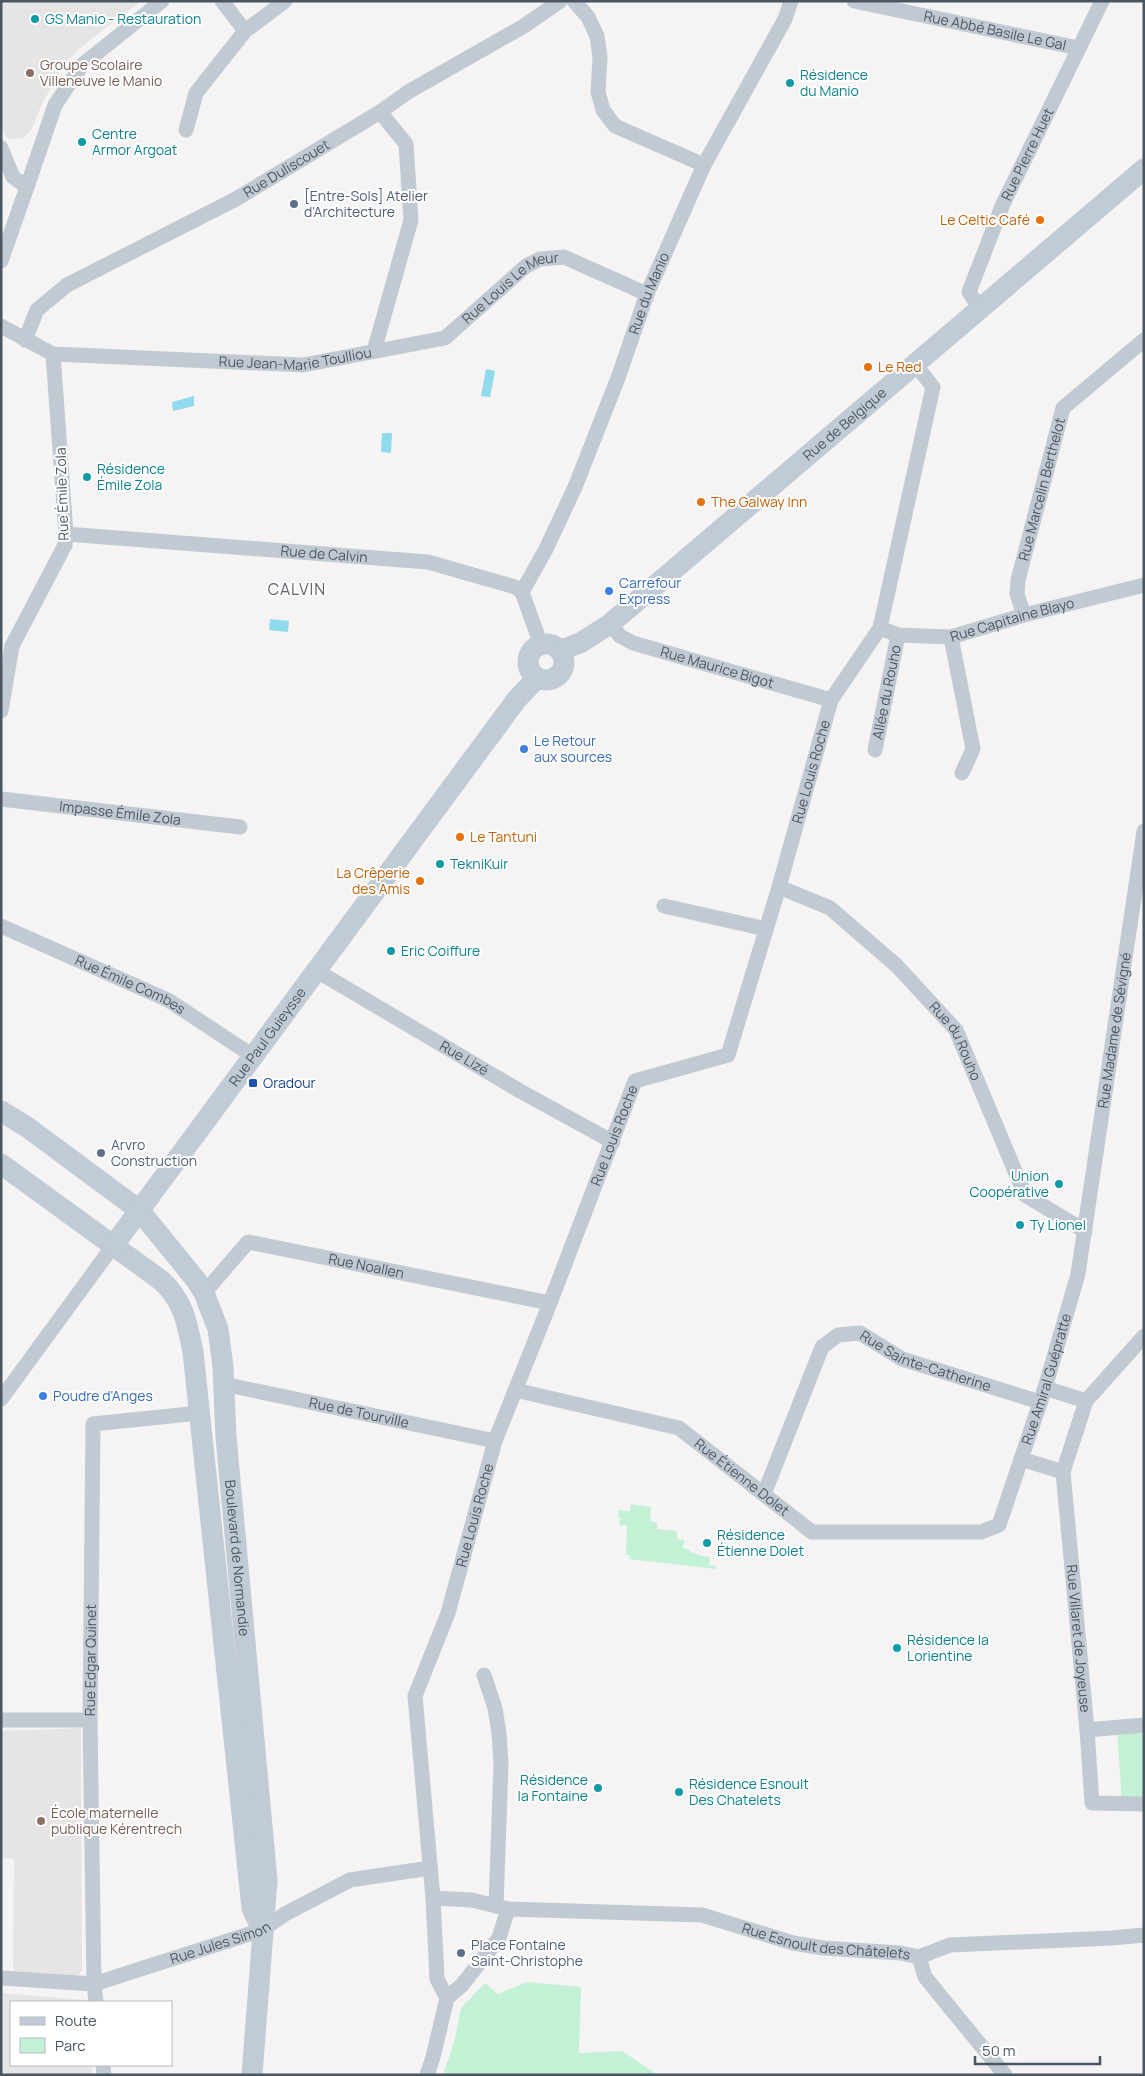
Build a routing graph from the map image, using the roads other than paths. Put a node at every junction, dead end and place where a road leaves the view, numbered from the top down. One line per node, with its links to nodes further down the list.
1 (162, 1): 16 (street)
2 (222, 1): 9 (street)
3 (285, 1): 9 (street)
4 (560, 1): 11 (street, Rue Duliscouet)
5 (574, 1): 14 (street)
6 (791, 1): 14 (street, Rue du Manio)
7 (854, 1): 10 (street, Rue Abbé Basile Le Gal)
8 (1102, 1): 10 (street, Rue Pierre Huet)
9 (245, 31): 12 (street)
10 (1078, 48): 19 (street, Rue Pierre Huet)
11 (380, 112): 21 (street, Rue Duliscouet); 23 (street, Rue Jean-Marie Toulliou)
12 (186, 130)
13 (1, 148): 16 (street)
14 (704, 165): 18 (street, Rue du Manio)
15 (1144, 169): 19 (main road, Rue de Belgique)
16 (27, 187): 17 (street)
17 (1, 261)
18 (647, 294): 23 (street, Rue Louis Le Meur); 28 (street, Rue du Manio)
19 (980, 309): 25 (main road, Rue de Belgique)
20 (1, 326): 21 (street)
21 (25, 340): 24 (street)
22 (1144, 340): 29 (street, Rue Marcelin Berthelot)
23 (374, 351): 24 (street, Rue Jean-Marie Toulliou)
24 (53, 354): 26 (street, Rue Émile Zola)
25 (915, 364): 30 (main road, Rue de Belgique); 31 (street, Rue Louis Roche)
26 (66, 534): 28 (street, Rue de Calvin); 37 (street, Rue Émile Zola)
27 (1144, 584): 29 (street, Rue Capitaine Blayo)
28 (522, 592): 34 (street)
29 (1024, 615): 33 (street, Rue Capitaine Blayo)
30 (610, 624): 34 (main road, Rue de Belgique); 36 (street, Rue Maurice Bigot)
31 (880, 628): 32 (street, Rue Capitaine Blayo); 36 (street, Rue Louis Roche)
32 (898, 635): 33 (street, Rue Capitaine Blayo); 38 (street, Allée du Rouho)
33 (951, 637): 39 (street)
34 (551, 647): 35 (main road); 35 (main road)
35 (536, 678): 47 (main road, Rue Paul Guieysse)
36 (830, 700): 43 (street, Rue Louis Roche)
37 (1, 711)
38 (875, 750)
39 (962, 773)
40 (1, 799): 41 (street, Impasse Émile Zola)
41 (240, 827)
42 (1144, 831): 53 (street, Rue Madame de Sévigné)
43 (779, 887): 46 (street, Rue Louis Roche); 53 (street, Rue du Rouho)
44 (664, 906): 46 (street)
45 (1, 926): 48 (street, Rue Émile Combes)
46 (766, 929): 50 (street, Rue Louis Roche)
47 (317, 971): 48 (main road, Rue Paul Guieysse); 50 (street, Rue Lizé)
48 (253, 1056): 52 (main road, Rue Paul Guieysse)
49 (1, 1111): 52 (main road, Boulevard de Normandie)
50 (613, 1142): 56 (street, Rue Louis Roche)
51 (1, 1164): 54 (main road, Boulevard de Normandie)
52 (138, 1210): 54 (main road, Rue Paul Guieysse); 55 (main road, Boulevard de Normandie)
53 (1084, 1231): 60 (street, Rue Amiral Guépratte)
54 (113, 1246): 61 (street, Rue Paul Guieysse); 63 (main road, Boulevard de Normandie)
55 (204, 1293): 56 (street, Rue Noallen); 58 (main road, Boulevard de Normandie)
56 (550, 1303): 59 (street, Rue Louis Roche)
57 (1144, 1336): 62 (street, Rue Villaret de Joyeuse)
58 (223, 1384): 64 (street, Rue de Tourville); 78 (main road, Boulevard de Normandie)
59 (515, 1390): 64 (street, Rue Louis Roche); 67 (street, Rue Étienne Dolet)
60 (1042, 1395): 62 (street); 65 (street, Rue Amiral Guépratte); 67 (street, Rue Sainte-Catherine)
61 (1, 1399)
62 (1086, 1401): 66 (street, Rue Villaret de Joyeuse)
63 (199, 1413): 71 (street, Rue Edgar Quinet); 78 (main road, Boulevard de Normandie)
64 (495, 1441): 75 (street, Rue Louis Roche)
65 (1021, 1459): 66 (street); 68 (street, Rue Amiral Guépratte)
66 (1063, 1472): 73 (street, Rue Villaret de Joyeuse)
67 (764, 1494): 68 (street, Rue Étienne Dolet)
68 (999, 1525)
69 (484, 1675): 77 (street)
70 (1, 1720): 71 (street)
71 (90, 1720): 82 (street, Rue Edgar Quinet)
72 (1144, 1726): 73 (street)
73 (1087, 1730): 74 (street, Rue Villaret de Joyeuse)
74 (1144, 1804)
75 (430, 1868): 76 (street, Rue Louis Roche); 78 (street, Rue Jules Simon)
76 (432, 1898): 77 (street); 83 (street)
77 (502, 1907): 80 (street, Rue Esnoult des Châtelets); 83 (street)
78 (262, 1930): 82 (street, Rue Jules Simon); 85 (main road, Boulevard de Normandie)
79 (1144, 1935): 80 (street, Rue Esnoult des Châtelets)
80 (919, 1957): 87 (street)
81 (1, 1978): 82 (street, Rue Jules Simon)
82 (94, 1984): 84 (street, Rue Edgar Quinet)
83 (447, 1998): 86 (street)
84 (96, 2001)
85 (252, 2075)
86 (427, 2075)
87 (1005, 2075)

